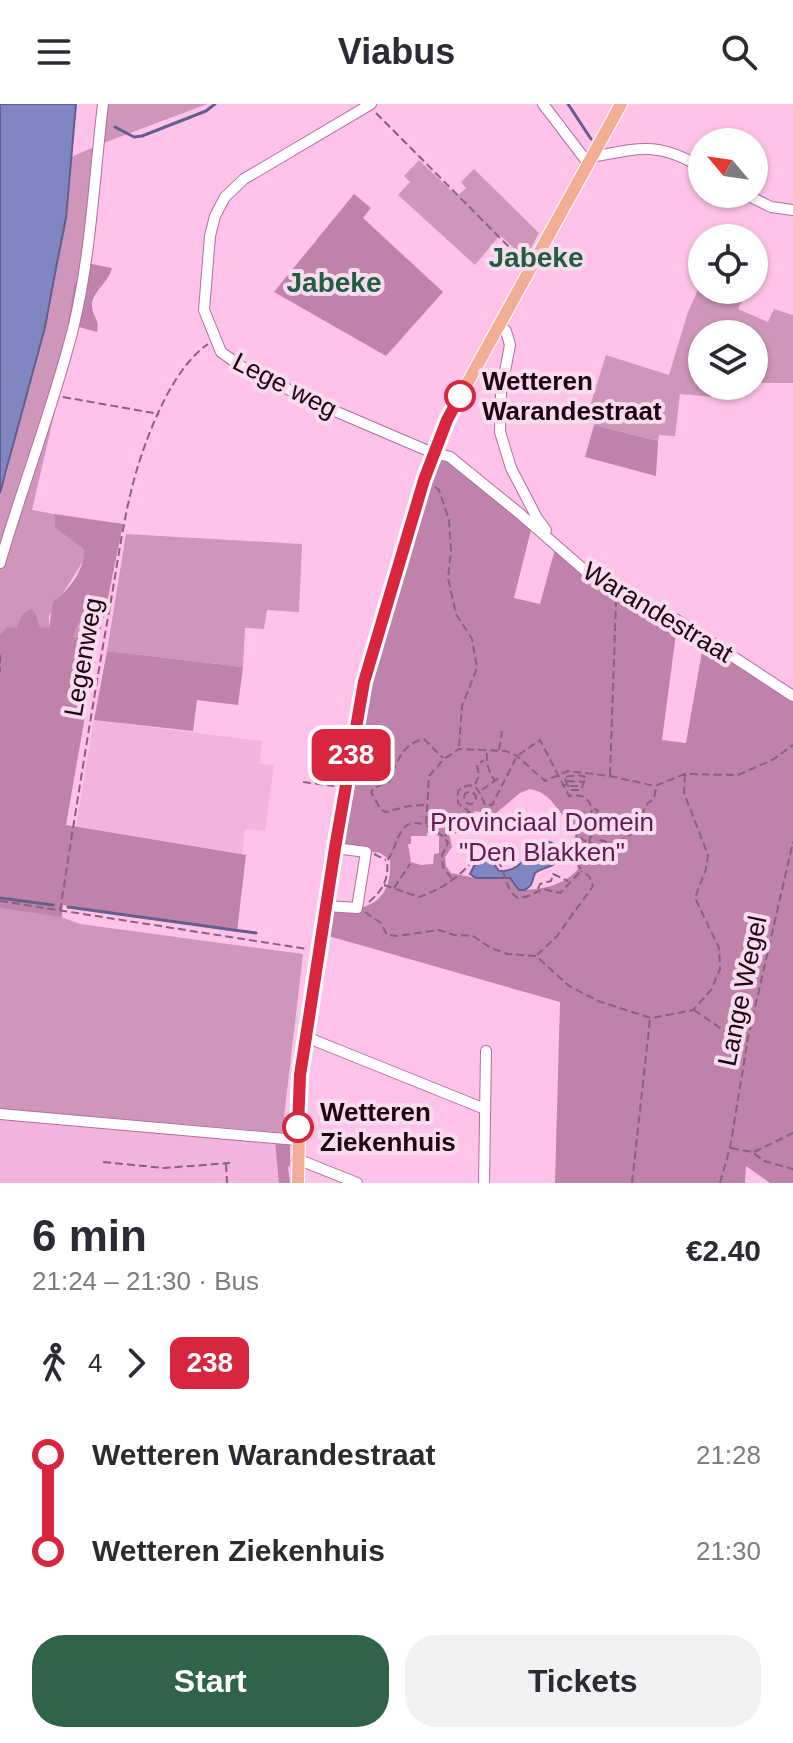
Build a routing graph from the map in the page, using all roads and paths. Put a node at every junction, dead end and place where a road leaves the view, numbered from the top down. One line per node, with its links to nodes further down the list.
1 (103, 104): 12 (street)
2 (369, 104): 9 (path); 11 (street, Lege weg)
3 (543, 104): 5 (street)
4 (621, 104): 5 (main road)
5 (590, 160): 6 (street); 9 (main road)
6 (688, 160)
7 (768, 206): 8 (street)
8 (793, 210)
9 (530, 268): 10 (main road)
10 (499, 324): 14 (main road); 16 (street, Warandestraat)
11 (216, 340): 13 (path, Legenweg); 14 (street, Lege weg)
12 (54, 395): 13 (path); 17 (street)
13 (159, 414): 74 (path, Legenweg)
14 (434, 453): 15 (main road); 16 (street, Warandestraat)
15 (424, 480): 24 (path); 56 (main road)
16 (564, 553): 18 (street, Warandestraat)
17 (0, 563)
18 (616, 591): 21 (street, Warandestraat); 32 (path)
19 (0, 655): 20 (path)
20 (0, 672)
21 (793, 696)
22 (502, 731): 26 (path)
23 (793, 745): 30 (path)
24 (459, 749): 25 (path); 28 (path)
25 (488, 750): 26 (path); 29 (path)
26 (499, 751): 27 (path)
27 (517, 756): 31 (path); 31 (path); 34 (path)
28 (444, 759): 45 (path); 45 (path)
29 (486, 760): 33 (path); 38 (path)
30 (685, 774): 39 (path); 77 (path)
31 (559, 775): 32 (path); 36 (path)
32 (610, 776): 39 (path)
33 (495, 780): 34 (path); 40 (path)
34 (503, 781): 44 (path)
35 (303, 782): 37 (path)
36 (567, 784): 36 (path); 46 (path)
37 (329, 785)
38 (473, 785): 40 (path); 41 (path); 42 (path)
39 (655, 786): 55 (path)
40 (481, 791): 44 (path)
41 (457, 797): 43 (path); 47 (path)
42 (472, 798): 43 (path); 43 (path); 43 (path); 44 (path); 47 (path)
43 (464, 799)
44 (483, 800)
45 (426, 805): 49 (path)
46 (592, 809): 48 (path); 51 (path)
47 (469, 811): 50 (path)
48 (596, 819): 51 (path); 52 (path)
49 (426, 824): 50 (path); 62 (path)
50 (444, 836): 66 (path)
51 (581, 839): 52 (path); 60 (path)
52 (589, 841): 54 (path); 59 (path)
53 (793, 842): 80 (path, Lange Wegel)
54 (596, 845): 55 (path); 58 (path)
55 (613, 845): 58 (path)
56 (335, 848): 57 (street); 72 (main road)
57 (366, 852): 62 (path); 73 (street)
58 (597, 854): 59 (path)
59 (588, 855): 60 (path)
60 (581, 858): 63 (path)
61 (563, 859): 63 (path)
62 (387, 861): 68 (path)
63 (578, 863): 65 (path)
64 (410, 864): 69 (path)
65 (581, 871): 67 (path); 76 (path)
66 (453, 880): 69 (path); 70 (path)
67 (569, 882): 70 (path); 70 (path)
68 (384, 885): 69 (path); 73 (path)
69 (394, 889)
70 (538, 890)
71 (0, 901): 74 (path)
72 (326, 906): 73 (street); 75 (main road)
73 (357, 908): 76 (path)
74 (60, 911): 75 (path)
75 (319, 951): 79 (main road)
76 (536, 956): 78 (path)
77 (693, 1010): 78 (path); 80 (path)
78 (651, 1018): 95 (path)
79 (306, 1037): 82 (street); 85 (main road)
80 (748, 1038): 86 (path, Lange Wegel)
81 (486, 1051): 82 (street)
82 (485, 1109): 94 (street)
83 (0, 1114): 85 (street)
84 (793, 1133): 87 (path)
85 (297, 1140): 88 (main road)
86 (730, 1148): 87 (path); 96 (path, Lange Wegel)
87 (752, 1152): 90 (path)
88 (297, 1159): 92 (main road); 93 (street)
89 (103, 1162): 91 (path)
90 (793, 1169)
91 (227, 1183)
92 (298, 1183)
93 (357, 1183)
94 (484, 1183)
95 (632, 1183)
96 (720, 1183)

